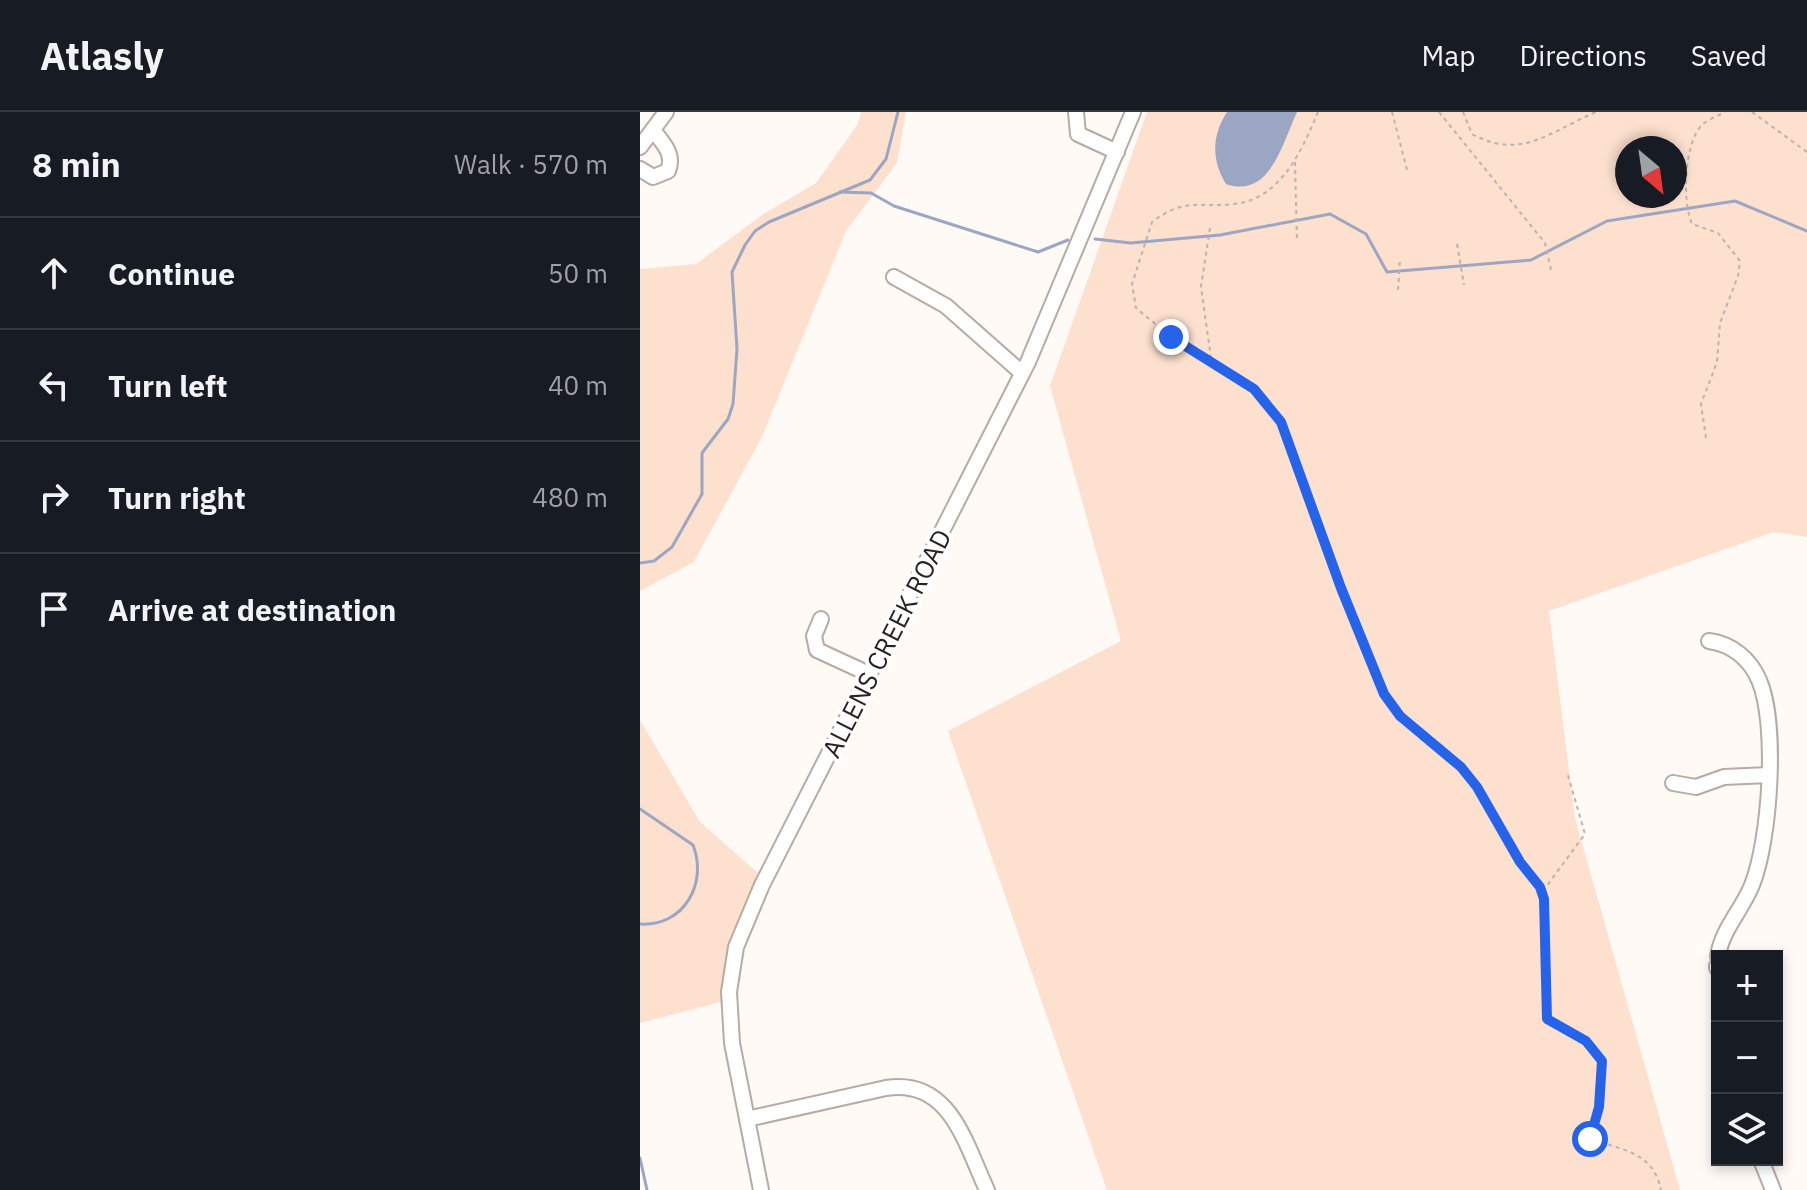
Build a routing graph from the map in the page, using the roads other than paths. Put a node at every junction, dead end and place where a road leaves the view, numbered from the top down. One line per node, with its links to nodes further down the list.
1 (666, 112): 4 (street)
2 (1076, 112): 6 (street)
3 (1133, 112): 6 (street, ALLENS CREEK ROAD)
4 (653, 130): 5 (street); 7 (street)
5 (640, 147)
6 (1117, 152): 9 (street, ALLENS CREEK ROAD)
7 (640, 170)
8 (894, 277): 9 (street)
9 (1022, 373): 12 (street, ALLENS CREEK ROAD)
10 (821, 619): 12 (street)
11 (1709, 641): 13 (street)
12 (869, 674): 16 (street, ALLENS CREEK ROAD)
13 (1769, 775): 14 (street); 15 (street)
14 (1673, 783)
15 (1720, 950)
16 (747, 1119): 18 (street, ALLENS CREEK ROAD); 19 (street)
17 (1763, 1166): 20 (street)
18 (761, 1190)
19 (987, 1190)
20 (1773, 1190)

